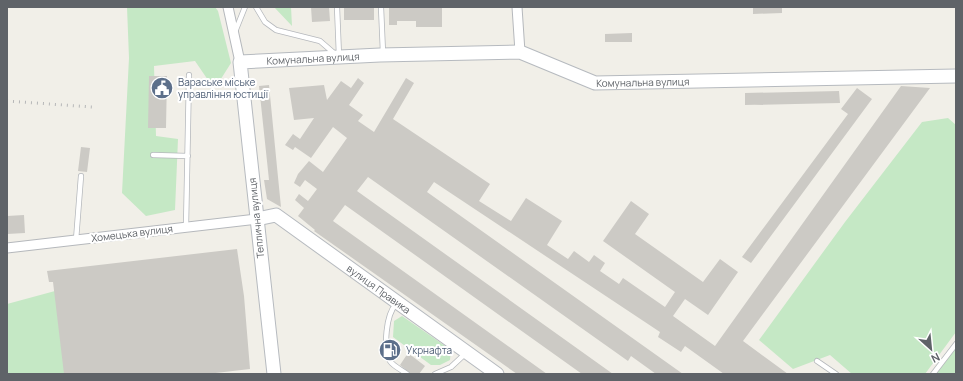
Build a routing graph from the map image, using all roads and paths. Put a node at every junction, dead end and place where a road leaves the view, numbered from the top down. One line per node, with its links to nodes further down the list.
1 (228, 7): 7 (street)
2 (245, 7): 7 (lane)
3 (256, 7): 10 (lane)
4 (337, 7): 10 (lane)
5 (381, 7): 9 (lane)
6 (517, 7): 8 (street)
7 (234, 34): 11 (street)
8 (520, 52): 9 (street, Комунальна вулиця); 13 (street, Комунальна вулиця)
9 (383, 55): 10 (street, Комунальна вулиця)
10 (339, 57): 11 (street, Комунальна вулиця)
11 (240, 62): 17 (street, Теплична вулиця)
12 (189, 75): 15 (lane)
13 (956, 76)
14 (153, 155): 15 (lane)
15 (188, 156): 18 (lane)
16 (81, 176): 19 (lane)
17 (257, 219): 18 (street, Хомецька вулиця); 21 (street, вулиця Правика); 25 (street, Теплична вулиця)
18 (186, 227): 19 (street, Хомецька вулиця)
19 (76, 240): 20 (street, Хомецька вулиця)
20 (7, 248)
21 (397, 302): 23 (street, вулиця Правика); 26 (lane)
22 (956, 344): 30 (lane)
23 (467, 352): 27 (lane); 28 (street, вулиця Правика)
24 (817, 361): 29 (lane)
25 (274, 374)
26 (407, 374)
27 (435, 374)
28 (497, 374)
29 (836, 374)
30 (933, 374)

